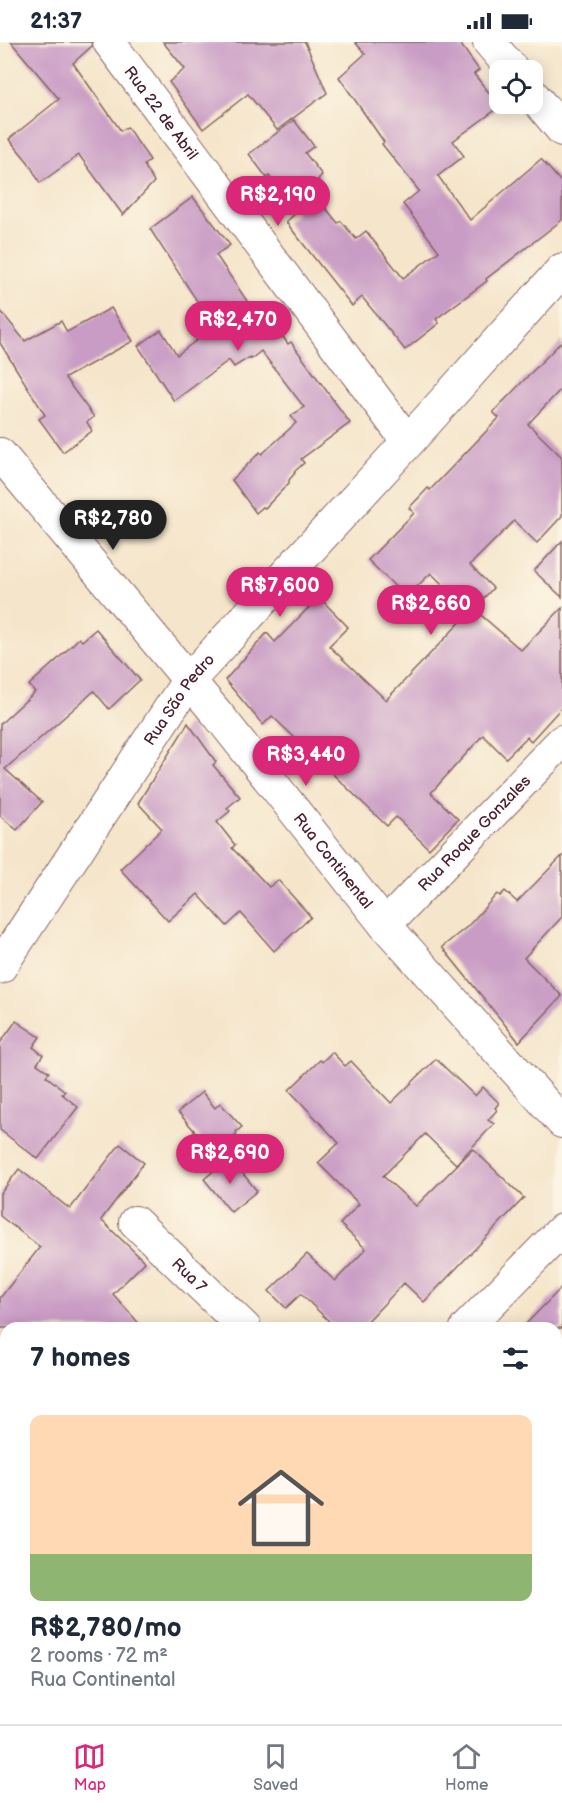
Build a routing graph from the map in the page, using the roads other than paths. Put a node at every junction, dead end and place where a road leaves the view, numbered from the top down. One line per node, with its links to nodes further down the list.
1 (109, 42): 7 (street, Rua 22 de Abril)
2 (489, 42): 3 (street)
3 (504, 60)
4 (543, 107): 5 (street)
5 (562, 130)
6 (562, 270): 7 (street, Rua São Pedro)
7 (408, 442): 9 (street, Rua São Pedro)
8 (0, 454): 9 (street, Rua Continental)
9 (189, 680): 11 (street, Rua Continental); 12 (street, Rua São Pedro)
10 (562, 741): 11 (street, Rua Roque Gonzales)
11 (385, 926): 13 (street, Rua Continental)
12 (0, 967)
13 (562, 1122)
14 (135, 1222): 16 (street, Rua 7)
15 (562, 1230): 17 (street)
16 (239, 1322)
17 (472, 1322)

